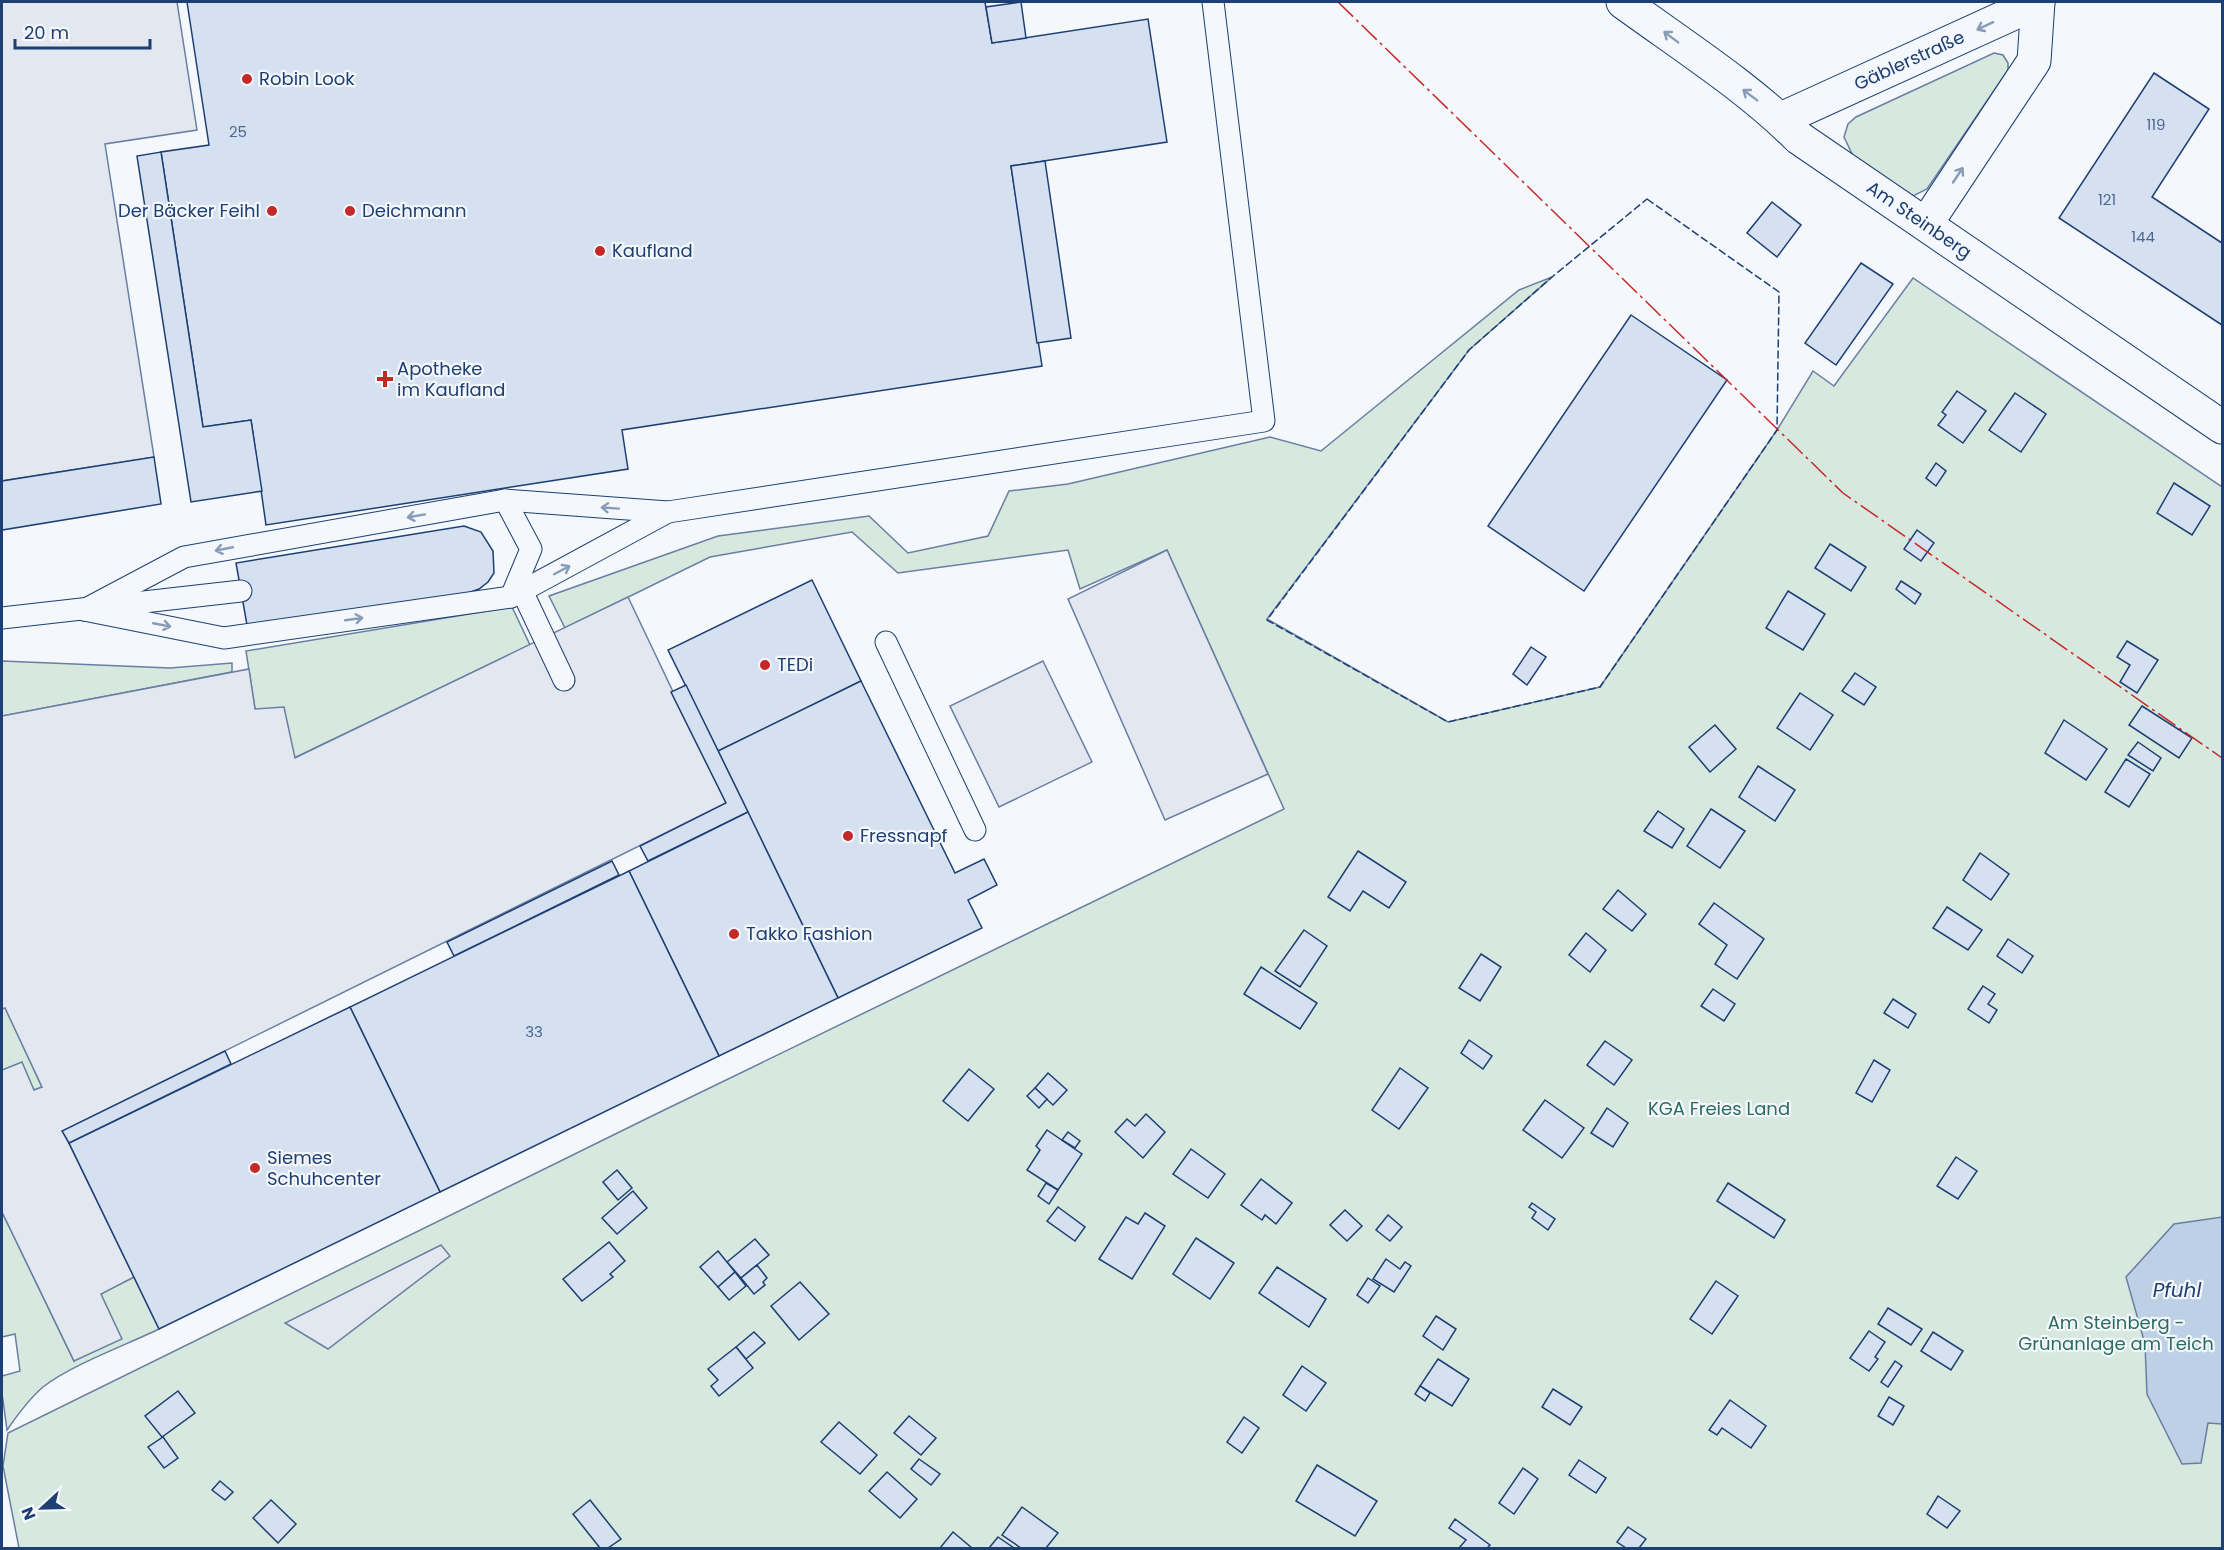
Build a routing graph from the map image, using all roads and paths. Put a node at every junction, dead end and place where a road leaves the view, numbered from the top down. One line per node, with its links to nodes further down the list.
1 (1213, 2): 8 (lane)
2 (1623, 2): 4 (street, Am Steinberg, one-way to 2)
3 (2038, 2): 4 (street, Gäblerstraße, one-way to 4); 5 (street, Gäblerstraße, one-way to 3)
4 (1780, 119): 5 (street, Am Steinberg)
5 (1926, 224): 6 (street, Am Steinberg)
6 (2223, 427)
7 (505, 500): 8 (lane, one-way to 7); 10 (lane); 11 (lane, one-way to 11)
8 (668, 512): 10 (lane, one-way to 8)
9 (241, 591): 11 (lane)
10 (516, 594): 11 (lane, one-way to 10); 14 (lane)
11 (84, 610): 12 (lane)
12 (2, 618)
13 (886, 642): 15 (lane)
14 (564, 680)
15 (975, 830)

